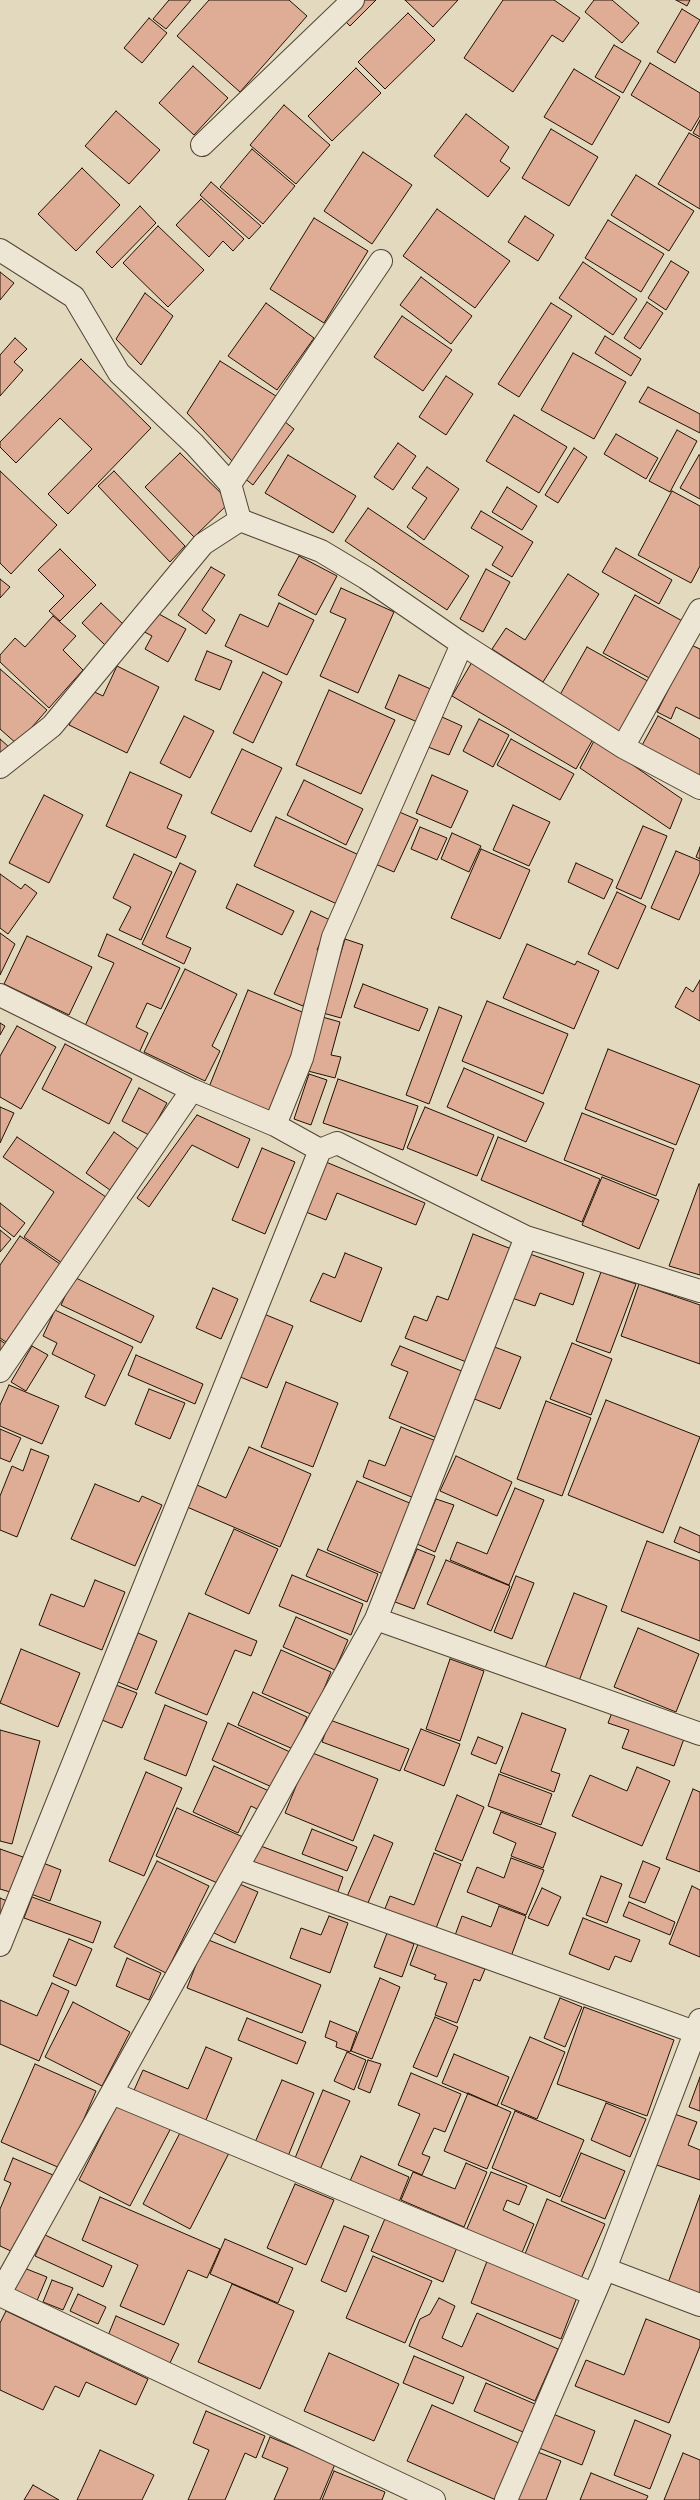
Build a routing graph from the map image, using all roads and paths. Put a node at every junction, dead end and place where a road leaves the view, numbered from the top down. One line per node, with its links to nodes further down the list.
1 (353, 0): 2 (street)
2 (202, 145)
3 (0, 250): 5 (street)
4 (381, 261): 5 (street)
5 (230, 484): 6 (street)
6 (240, 520): 8 (street); 10 (street)
7 (700, 610): 9 (street)
8 (462, 644): 9 (street); 14 (street)
9 (623, 747): 11 (street)
10 (0, 767)
11 (700, 788)
12 (0, 995): 13 (street)
13 (192, 1090): 14 (street); 18 (street)
14 (275, 1124): 15 (street)
15 (320, 1150): 16 (street); 22 (street)
16 (526, 1237): 17 (street); 19 (street)
17 (700, 1291)
18 (0, 1371)
19 (376, 1619): 20 (street); 21 (street)
20 (700, 1734)
21 (238, 1868): 23 (street); 24 (street)
22 (0, 1945)
23 (698, 2028): 25 (street)
24 (112, 2093): 26 (street); 27 (street)
25 (605, 2269): 27 (street); 28 (street)
26 (0, 2294): 29 (street)
27 (593, 2294): 30 (street)
28 (700, 2305)
29 (434, 2500)
30 (506, 2500)

